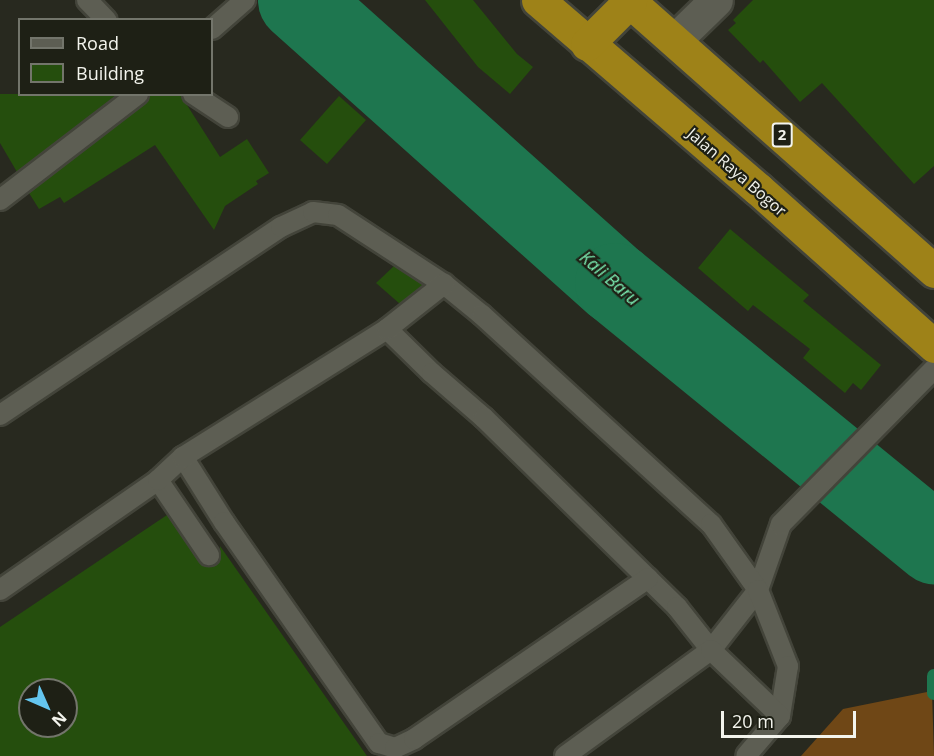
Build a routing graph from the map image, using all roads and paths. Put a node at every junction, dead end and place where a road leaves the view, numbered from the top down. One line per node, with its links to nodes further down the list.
1 (87, 0): 6 (lane)
2 (245, 0): 7 (lane)
3 (538, 0): 9 (highway, Jalan Raya Bogor)
4 (716, 0): 8 (street)
5 (629, 1): 8 (highway, 2); 9 (highway)
6 (104, 18)
7 (213, 28)
8 (675, 40): 14 (highway, 2)
9 (587, 44): 17 (highway, Jalan Raya Bogor)
10 (135, 96): 13 (lane)
11 (196, 96): 12 (lane)
12 (228, 117)
13 (0, 200)
14 (934, 272)
15 (444, 284): 16 (lane); 19 (lane); 25 (lane)
16 (387, 329): 20 (lane); 23 (lane)
17 (934, 346)
18 (934, 369): 25 (lane)
19 (0, 415)
20 (183, 457): 21 (lane); 23 (lane)
21 (158, 480): 22 (lane); 24 (lane)
22 (209, 555)
23 (648, 578): 26 (lane)
24 (0, 590)
25 (758, 590): 26 (lane); 27 (lane)
26 (711, 650): 27 (lane); 28 (lane)
27 (780, 716): 29 (lane)
28 (566, 756)
29 (747, 756)

